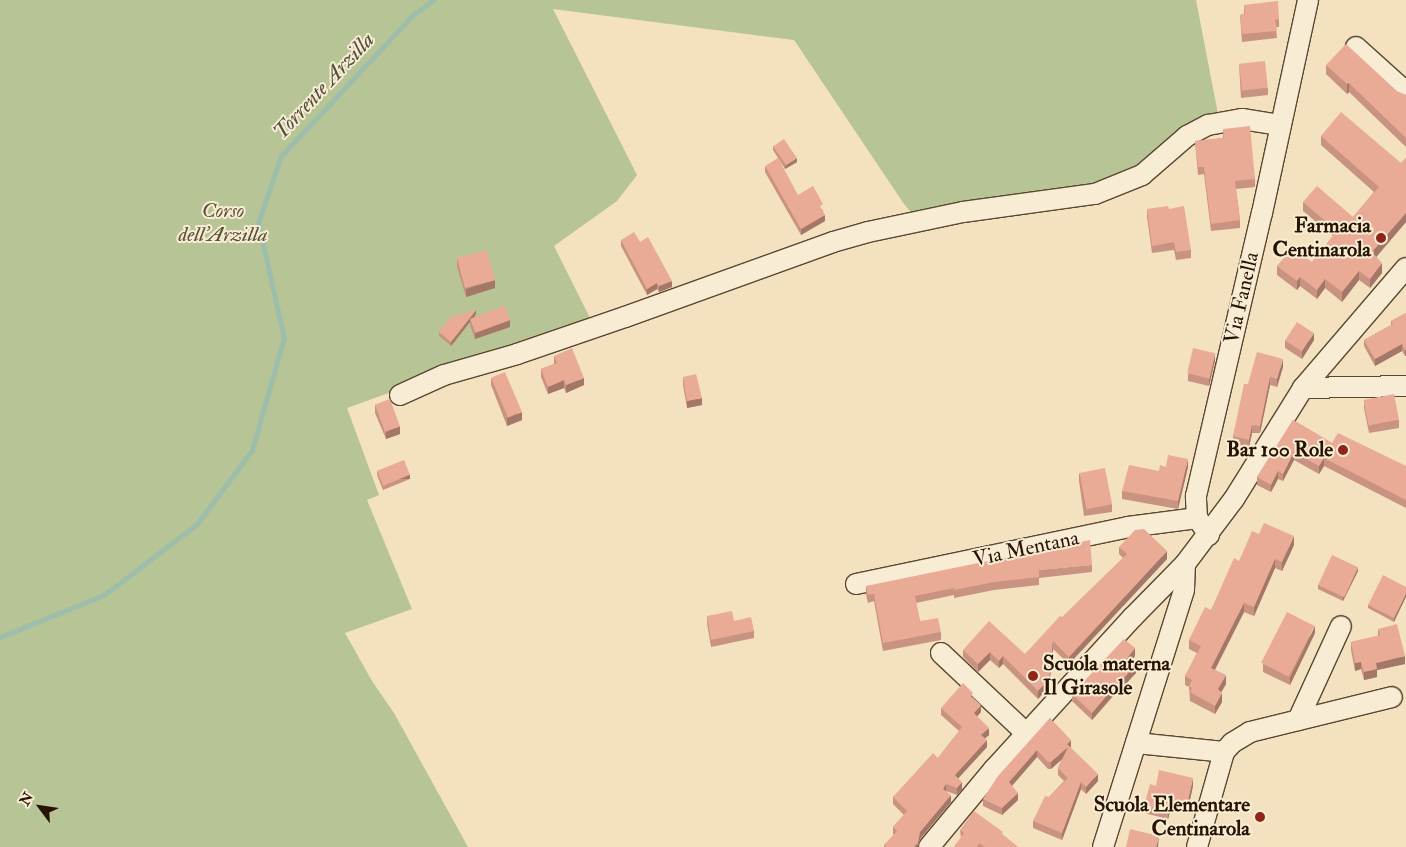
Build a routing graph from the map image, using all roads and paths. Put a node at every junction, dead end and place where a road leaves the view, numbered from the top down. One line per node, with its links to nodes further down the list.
1 (1308, 0): 4 (street, Via Fanella)
2 (1356, 47): 3 (street)
3 (1406, 92)
4 (1281, 125): 8 (street); 9 (street, Via Fanella)
5 (1406, 268): 7 (street)
6 (1406, 386): 7 (street)
7 (1303, 388): 10 (street)
8 (400, 395)
9 (1198, 518): 10 (street, Via Fanella); 12 (street, Via Mentana)
10 (1208, 535): 11 (street)
11 (1185, 564): 17 (street); 18 (street)
12 (856, 584)
13 (1341, 626): 16 (street)
14 (941, 653): 17 (street)
15 (1392, 697): 16 (street)
16 (1298, 720): 19 (street)
17 (1026, 733): 20 (street)
18 (1136, 743): 19 (street); 21 (street)
19 (1224, 752): 22 (street)
20 (929, 847)
21 (1103, 847)
22 (1197, 847)

